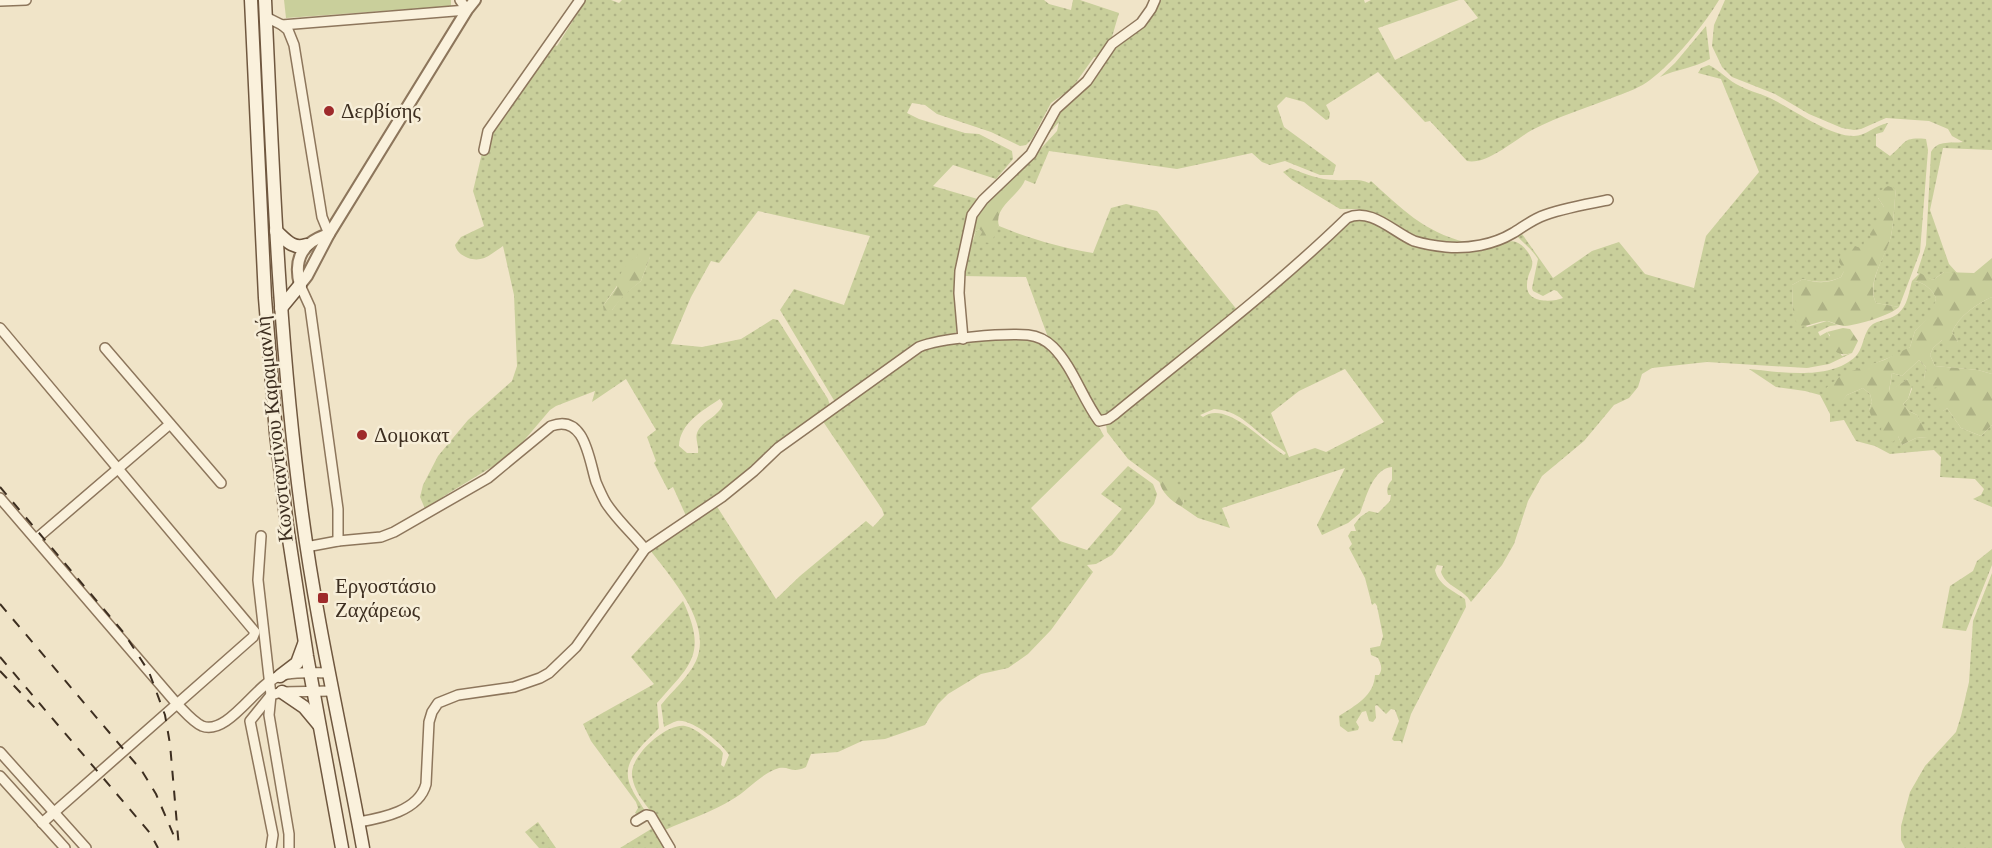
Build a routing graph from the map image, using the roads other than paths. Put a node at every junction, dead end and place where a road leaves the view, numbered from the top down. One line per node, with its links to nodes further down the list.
1 (26, 0): 7 (street)
2 (251, 0): 30 (main road, Κωνσταντίνου Καραμανλή)
3 (265, 0): 9 (main road, Κωνσταντίνου Καραμανλή)
4 (475, 0): 8 (street)
5 (580, 0): 11 (street)
6 (1155, 0): 19 (street)
7 (0, 2)
8 (464, 5): 10 (street); 14 (street)
9 (266, 17): 10 (street); 13 (main road, Κωνσταντίνου Καραμανλή)
10 (282, 25): 14 (street)
11 (484, 150)
12 (1608, 200): 19 (street)
13 (276, 231): 15 (main road); 17 (main road, Κωνσταντίνου Καραμανλή)
14 (329, 234): 15 (street); 16 (street)
15 (306, 245): 16 (street)
16 (300, 285): 17 (main road); 27 (street)
17 (281, 308): 28 (main road, Κωνσταντίνου Καραμανλή)
18 (0, 328): 22 (street)
19 (963, 339): 29 (street)
20 (105, 348): 21 (street)
21 (170, 424): 22 (street); 23 (street)
22 (118, 468): 26 (street); 37 (street)
23 (221, 483)
24 (0, 498): 26 (street)
25 (261, 536): 33 (street)
26 (36, 539): 37 (street)
27 (338, 541): 28 (street); 29 (street)
28 (306, 547): 32 (main road, Κωνσταντίνου Καραμανλή)
29 (645, 549): 43 (street)
30 (305, 640): 31 (main road, Κωνσταντίνου Καραμανλή); 33 (main road)
31 (311, 673): 32 (street); 33 (street); 34 (main road, Κωνσταντίνου Καραμανλή)
32 (329, 673): 35 (main road, Κωνσταντίνου Καραμανλή)
33 (274, 679): 36 (street); 37 (street)
34 (314, 691): 35 (street); 36 (street); 38 (main road, Κωνσταντίνου Καραμανλή)
35 (331, 691): 43 (main road, Κωνσταντίνου Καραμανλή)
36 (277, 694): 38 (main road); 47 (street); 48 (street)
37 (177, 704): 41 (street)
38 (319, 725): 49 (main road, Κωνσταντίνου Καραμανλή)
39 (0, 752): 41 (street)
40 (0, 776): 44 (street)
41 (54, 812): 44 (street); 46 (street)
42 (636, 821): 51 (street)
43 (359, 822): 50 (main road, Κωνσταντίνου Καραμανλή)
44 (42, 823): 45 (street)
45 (65, 848)
46 (86, 848)
47 (271, 848)
48 (289, 848)
49 (342, 848)
50 (363, 848)
51 (670, 848)

